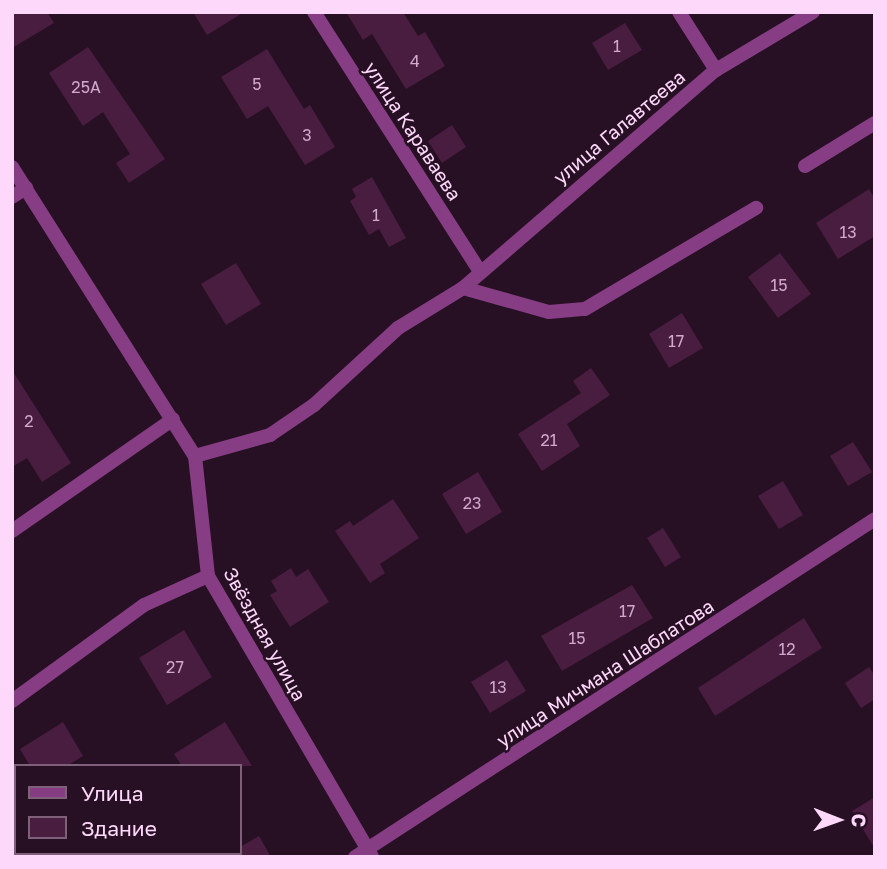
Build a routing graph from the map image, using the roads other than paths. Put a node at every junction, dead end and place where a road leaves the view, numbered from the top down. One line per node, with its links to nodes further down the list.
1 (314, 12): 11 (street, улица Караваева)
2 (679, 12): 4 (street)
3 (813, 12): 4 (street, улица Галавтеева)
4 (716, 70): 11 (street, улица Галавтеева)
5 (875, 123): 6 (street)
6 (805, 166)
7 (12, 167): 8 (street, Звёздная улица)
8 (26, 188): 9 (street); 13 (street, Звёздная улица)
9 (12, 197)
10 (756, 208): 12 (street)
11 (479, 270): 12 (street, улица Галавтеева)
12 (463, 288): 14 (street, улица Галавтеева)
13 (173, 419): 14 (street, Звёздная улица); 16 (street)
14 (195, 456): 17 (street, Звёздная улица)
15 (875, 519): 19 (street, улица Мичмана Шаблатова)
16 (12, 531)
17 (208, 576): 18 (street); 19 (street, Звёздная улица)
18 (12, 701)
19 (364, 854)

